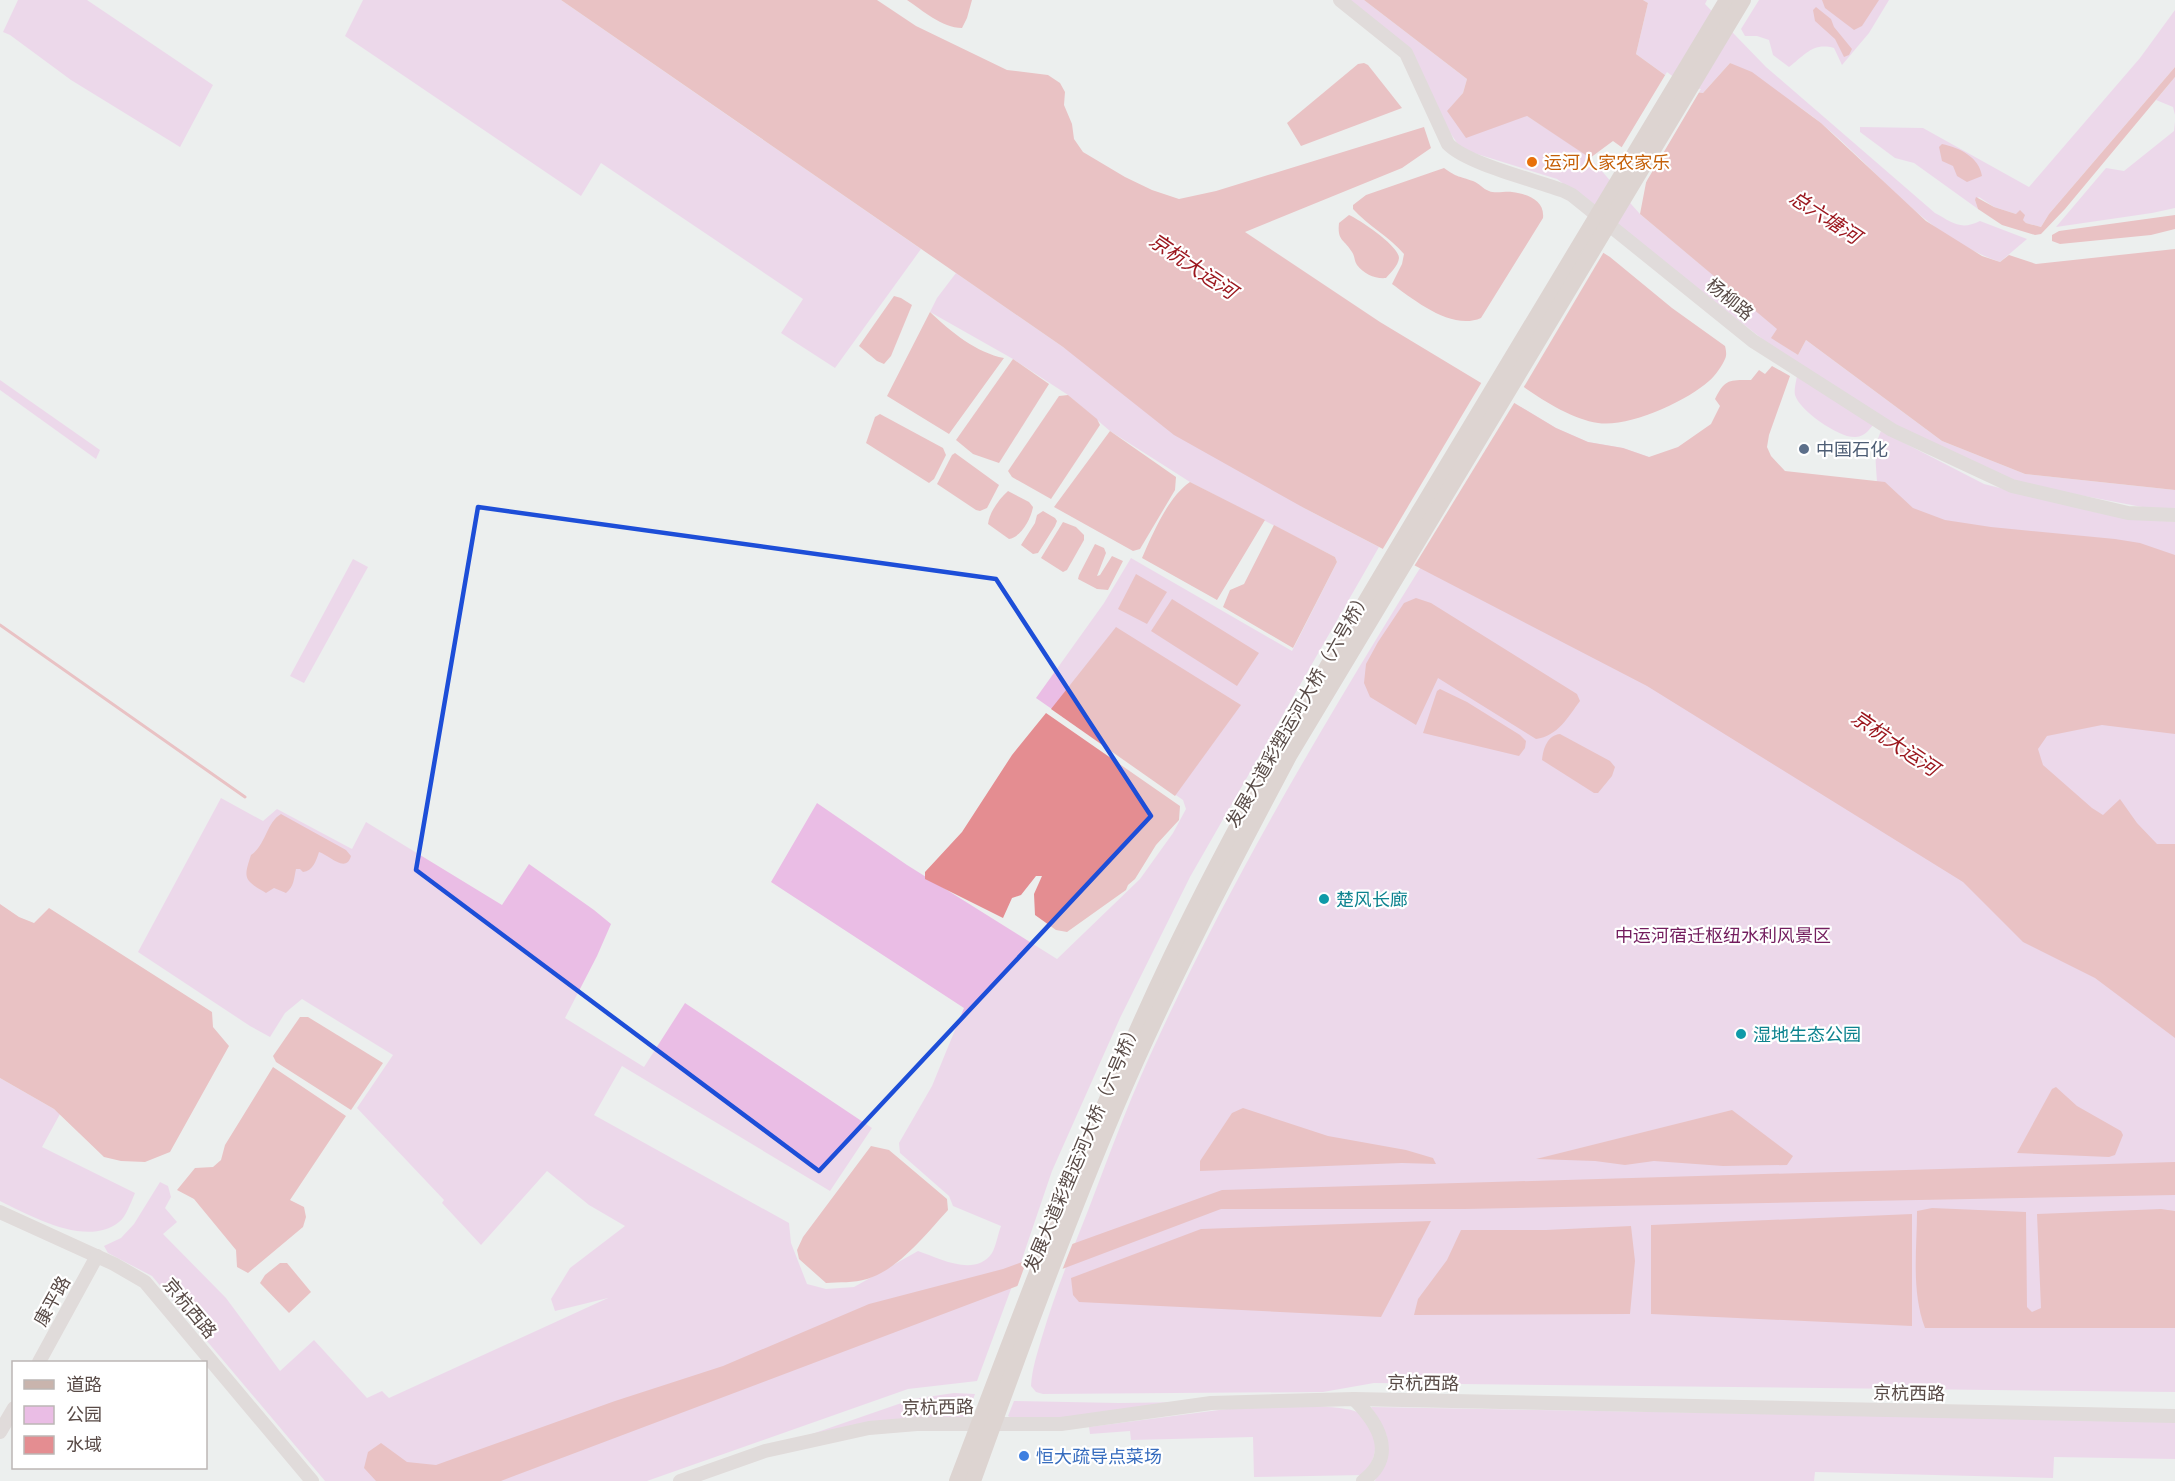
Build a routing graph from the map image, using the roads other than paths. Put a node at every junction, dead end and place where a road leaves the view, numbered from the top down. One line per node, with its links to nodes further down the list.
1 (1340, 0): 4 (street, 杨柳路)
2 (1727, 0): 14 (main road, 发展大道彩塑运河大桥（六号桥）)
3 (1743, 0): 15 (main road, 发展大道彩塑运河大桥（六号桥）)
4 (2175, 515)
5 (0, 1212): 6 (street, 京杭西路)
6 (97, 1256): 7 (street, 康平路); 12 (street, 京杭西路)
7 (40, 1361)
8 (1354, 1400): 10 (street, 京杭西路); 13 (street, 京杭西路); 16 (street)
9 (12, 1411): 11 (street)
10 (2175, 1416)
11 (0, 1432)
12 (312, 1481)
13 (680, 1481)
14 (957, 1481)
15 (973, 1481)
16 (1363, 1481)

